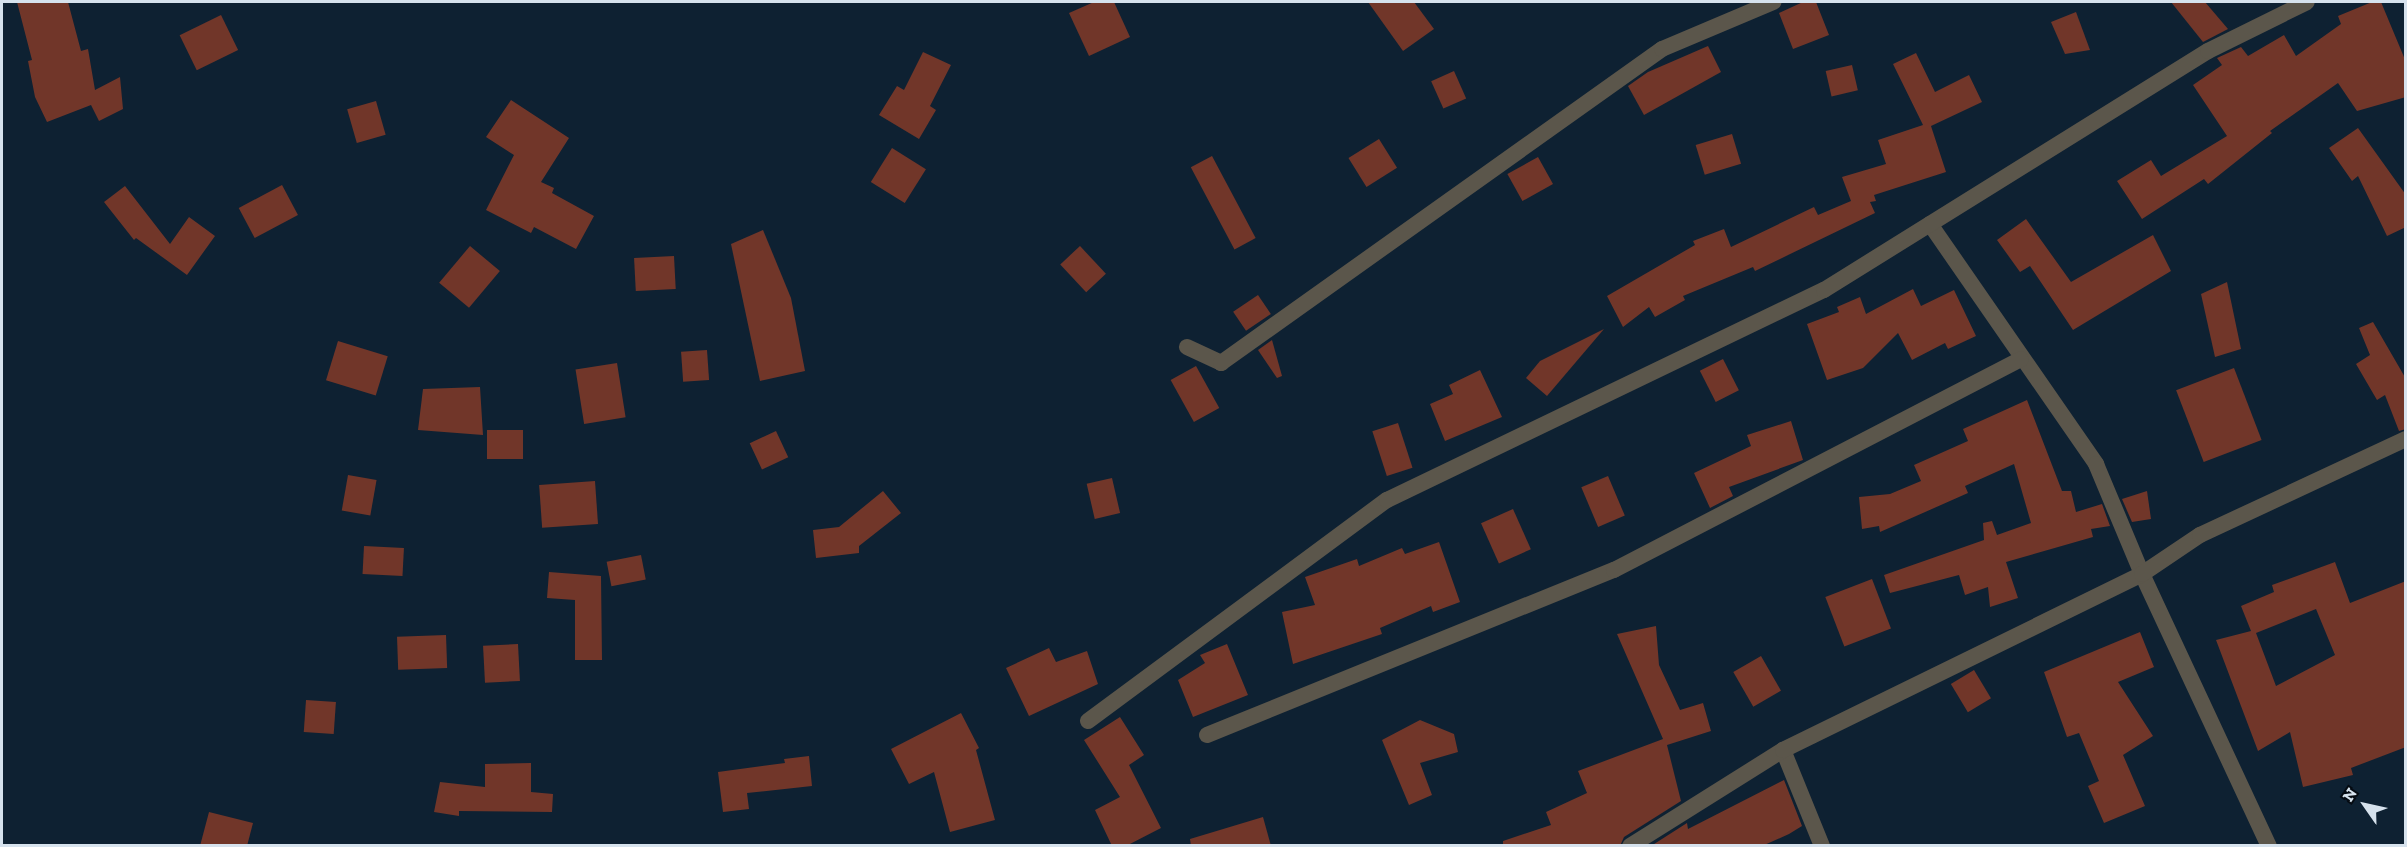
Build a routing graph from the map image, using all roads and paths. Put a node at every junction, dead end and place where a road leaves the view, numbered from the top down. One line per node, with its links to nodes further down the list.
1 (1773, 2): 4 (street)
2 (2307, 2): 3 (street)
3 (1930, 224): 5 (street); 8 (street)
4 (1187, 347)
5 (2021, 358): 7 (street); 9 (street)
6 (2406, 439): 7 (street)
7 (2142, 574): 10 (street); 13 (street)
8 (1088, 721)
9 (1207, 735)
10 (1784, 750): 11 (street); 12 (street)
11 (1630, 846)
12 (1822, 846)
13 (2269, 846)

